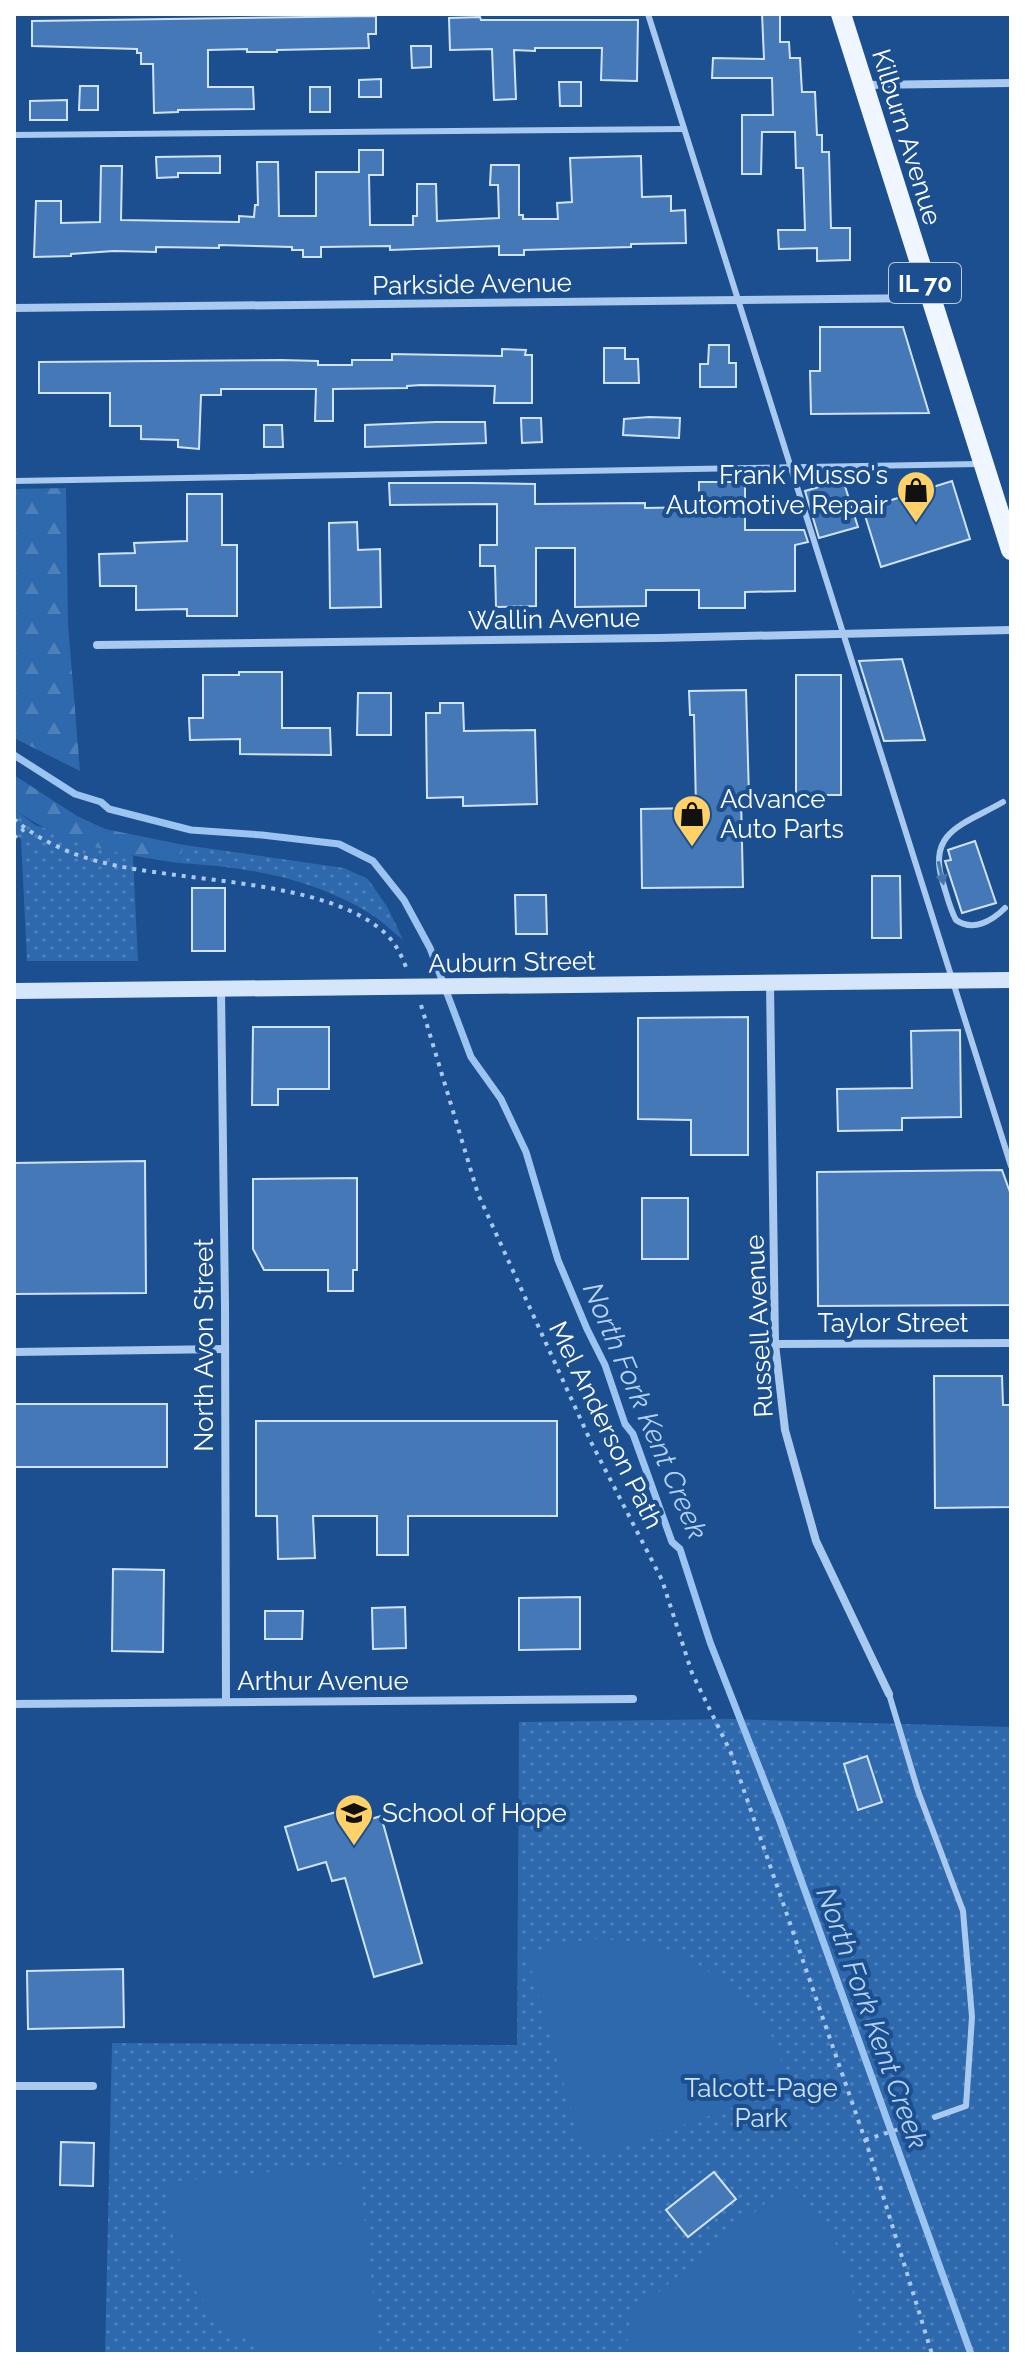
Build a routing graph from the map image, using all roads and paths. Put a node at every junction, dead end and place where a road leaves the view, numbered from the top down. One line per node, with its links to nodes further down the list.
1 (648, 14): 5 (lane)
2 (841, 14): 4 (main road, Kilburn Avenue / IL 70)
3 (1011, 83): 4 (street)
4 (864, 85): 7 (main road, Kilburn Avenue / IL 70)
5 (684, 129): 6 (lane); 8 (lane)
6 (14, 135)
7 (929, 298): 8 (street, Parkside Avenue); 10 (main road, Kilburn Avenue / IL 70)
8 (739, 301): 9 (street, Parkside Avenue); 11 (lane)
9 (14, 308)
10 (983, 464): 11 (lane); 13 (main road, Kilburn Avenue / IL 70)
11 (791, 469): 12 (lane); 15 (lane)
12 (14, 481)
13 (1011, 550)
14 (1011, 630): 15 (street, Wallin Avenue)
15 (843, 635): 16 (street, Wallin Avenue); 24 (lane)
16 (97, 645)
17 (1003, 802): 21 (lane, one-way to 21)
18 (14, 819): 19 (path)
19 (25, 829): 20 (path); 22 (path)
20 (14, 838)
21 (1005, 908)
22 (409, 973)
23 (1011, 980): 24 (main road, Auburn Street)
24 (951, 981): 25 (main road, Auburn Street); 29 (lane)
25 (770, 984): 26 (main road, Auburn Street, bridge); 31 (street, Russell Avenue)
26 (221, 989): 27 (main road, Auburn Street); 32 (street, North Avon Street)
27 (14, 991)
28 (419, 998): 42 (path, Mel Anderson Path)
29 (1011, 1166)
30 (1011, 1343): 31 (street, Taylor Street)
31 (775, 1344): 34 (street, Russell Avenue)
32 (225, 1349): 33 (street); 36 (street, North Avon Street)
33 (14, 1352)
34 (889, 1694): 40 (lane)
35 (633, 1699): 36 (street, Arthur Avenue)
36 (226, 1702): 37 (street, Arthur Avenue)
37 (14, 1704)
38 (14, 2086): 39 (street)
39 (93, 2086)
40 (935, 2117)
41 (906, 2127): 42 (path)
42 (865, 2140): 43 (path, Mel Anderson Path)
43 (932, 2354)

